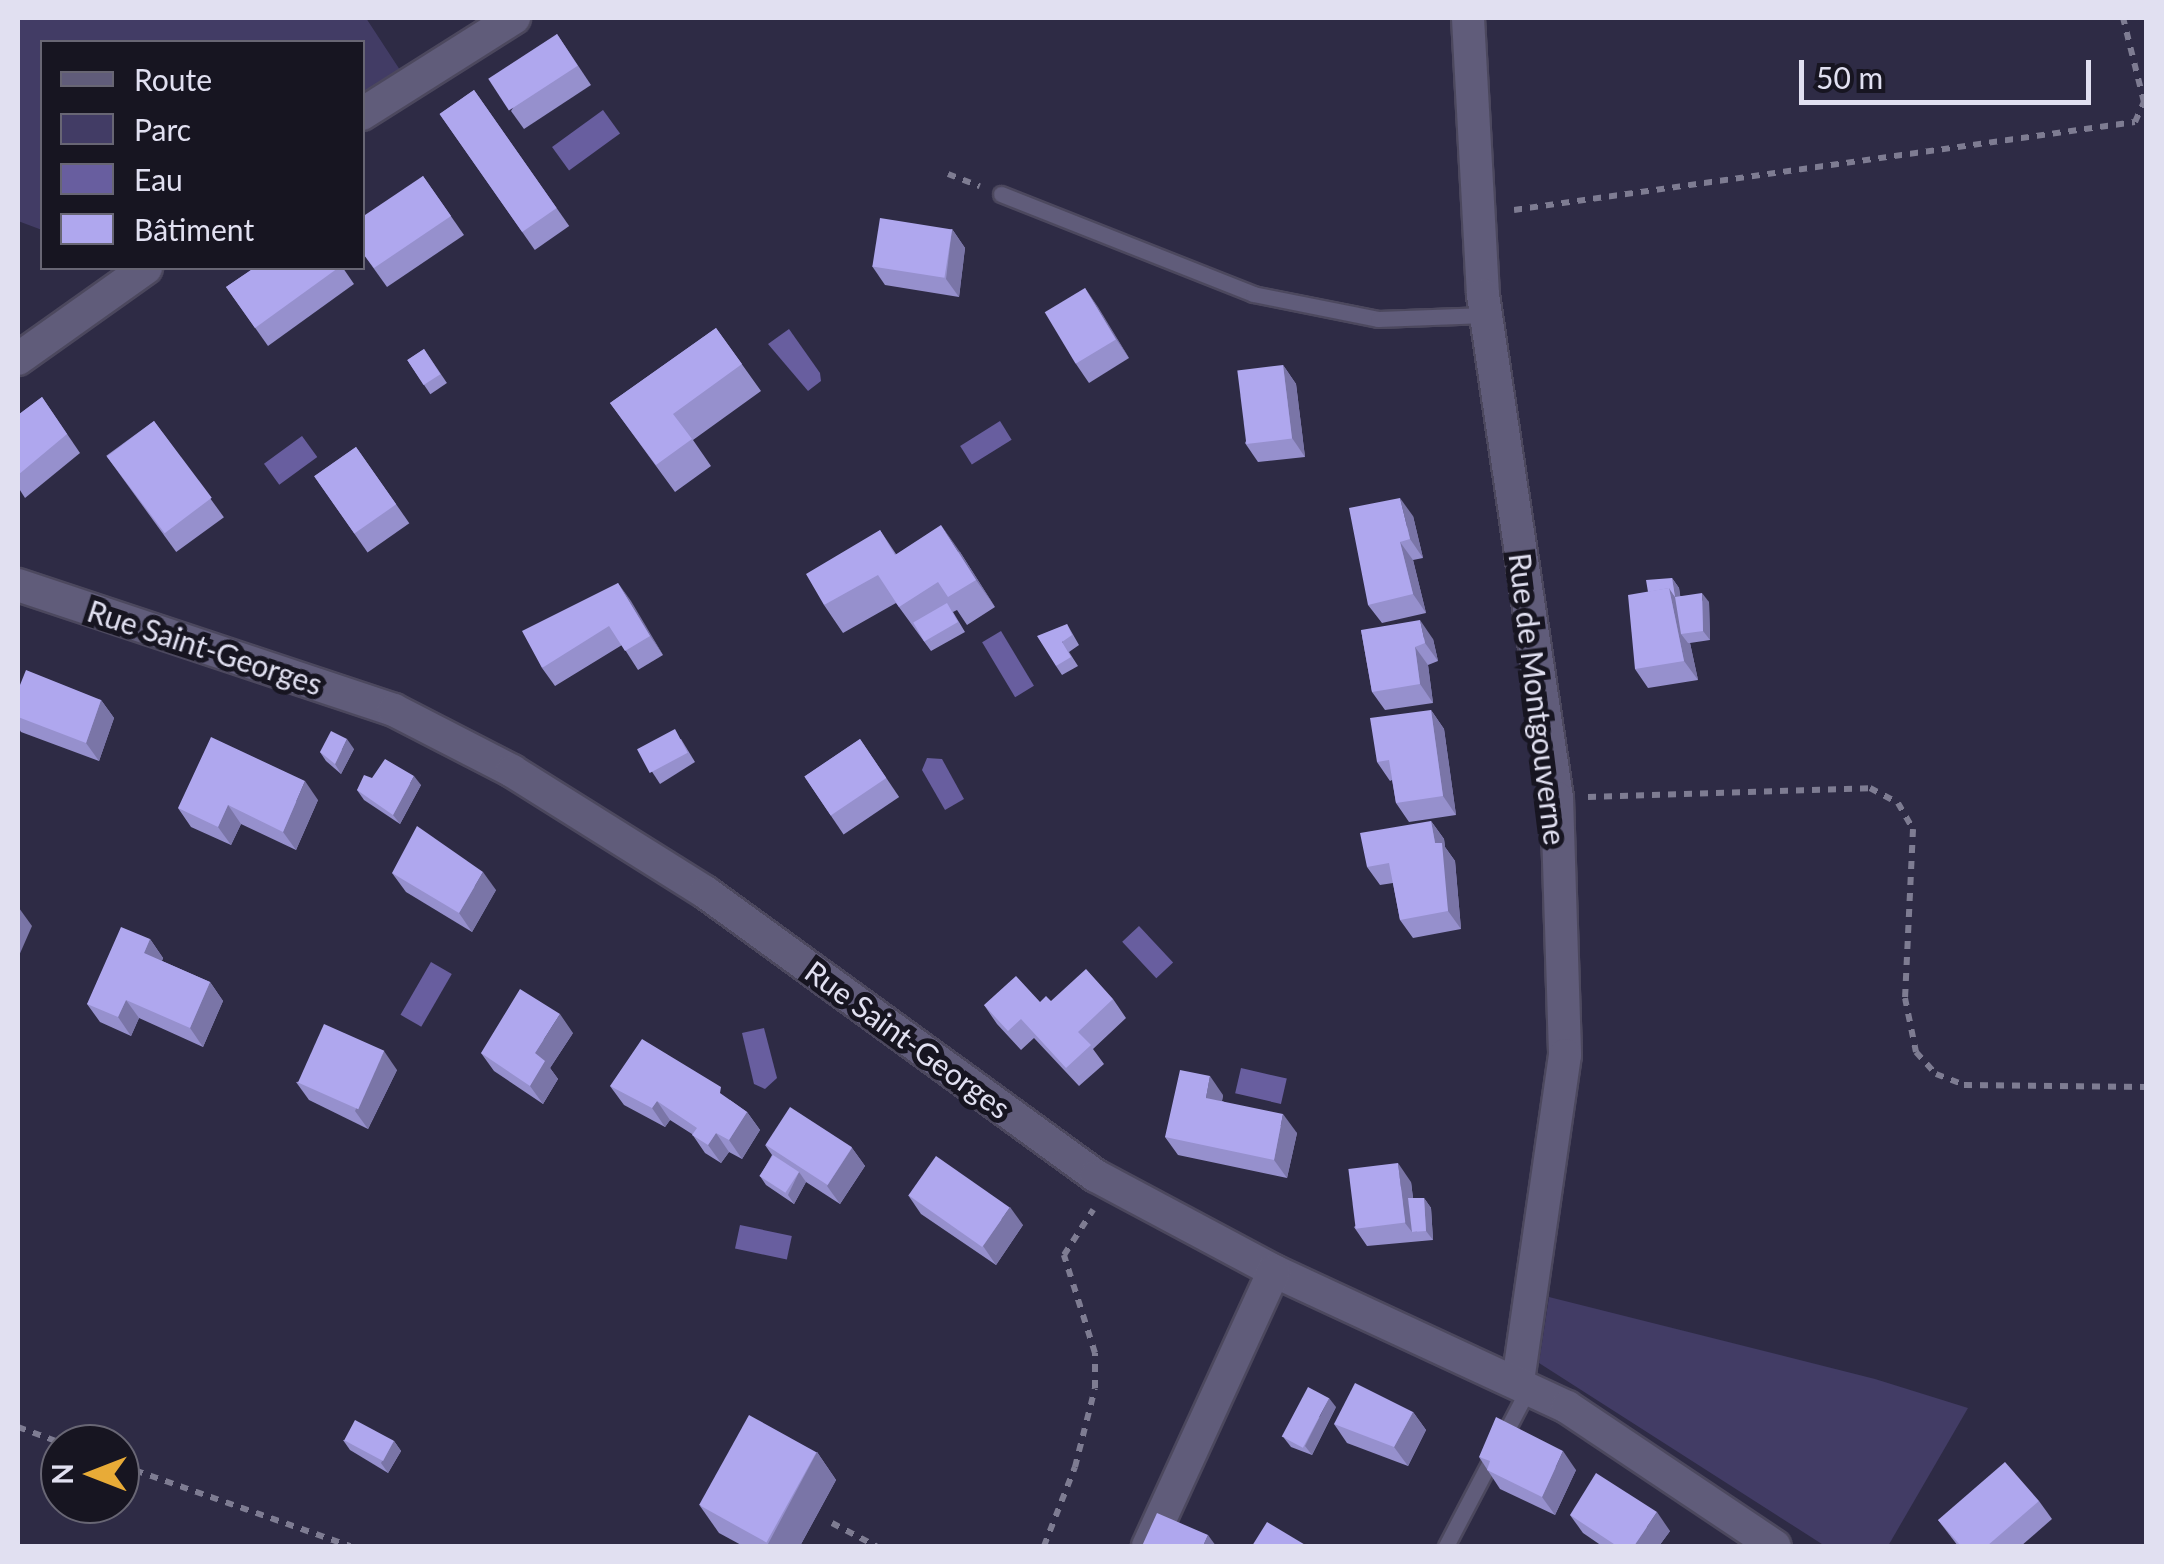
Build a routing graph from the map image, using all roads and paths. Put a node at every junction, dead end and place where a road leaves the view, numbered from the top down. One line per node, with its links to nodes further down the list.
1 (514, 18): 4 (street)
2 (1468, 18): 6 (street, Rue de Montgouverne)
3 (2123, 18): 6 (path)
4 (365, 112)
5 (1001, 194): 8 (lane)
6 (1478, 214): 8 (street, Rue de Montgouverne)
7 (143, 270): 9 (street)
8 (1486, 315): 11 (street, Rue de Montgouverne)
9 (18, 359)
10 (18, 585): 13 (street, Rue Saint-Georges)
11 (1557, 798): 12 (path); 15 (street, Rue de Montgouverne)
12 (2146, 1087)
13 (1110, 1184): 14 (street, Rue Saint-Georges); 20 (path)
14 (1274, 1271): 15 (street, Rue Saint-Georges); 21 (street)
15 (1523, 1384): 22 (lane); 23 (street, Rue Saint-Georges)
16 (140, 1472): 18 (path)
17 (832, 1523): 19 (path)
18 (350, 1546)
19 (876, 1546)
20 (1044, 1546)
21 (1148, 1546)
22 (1446, 1546)
23 (1775, 1546)

